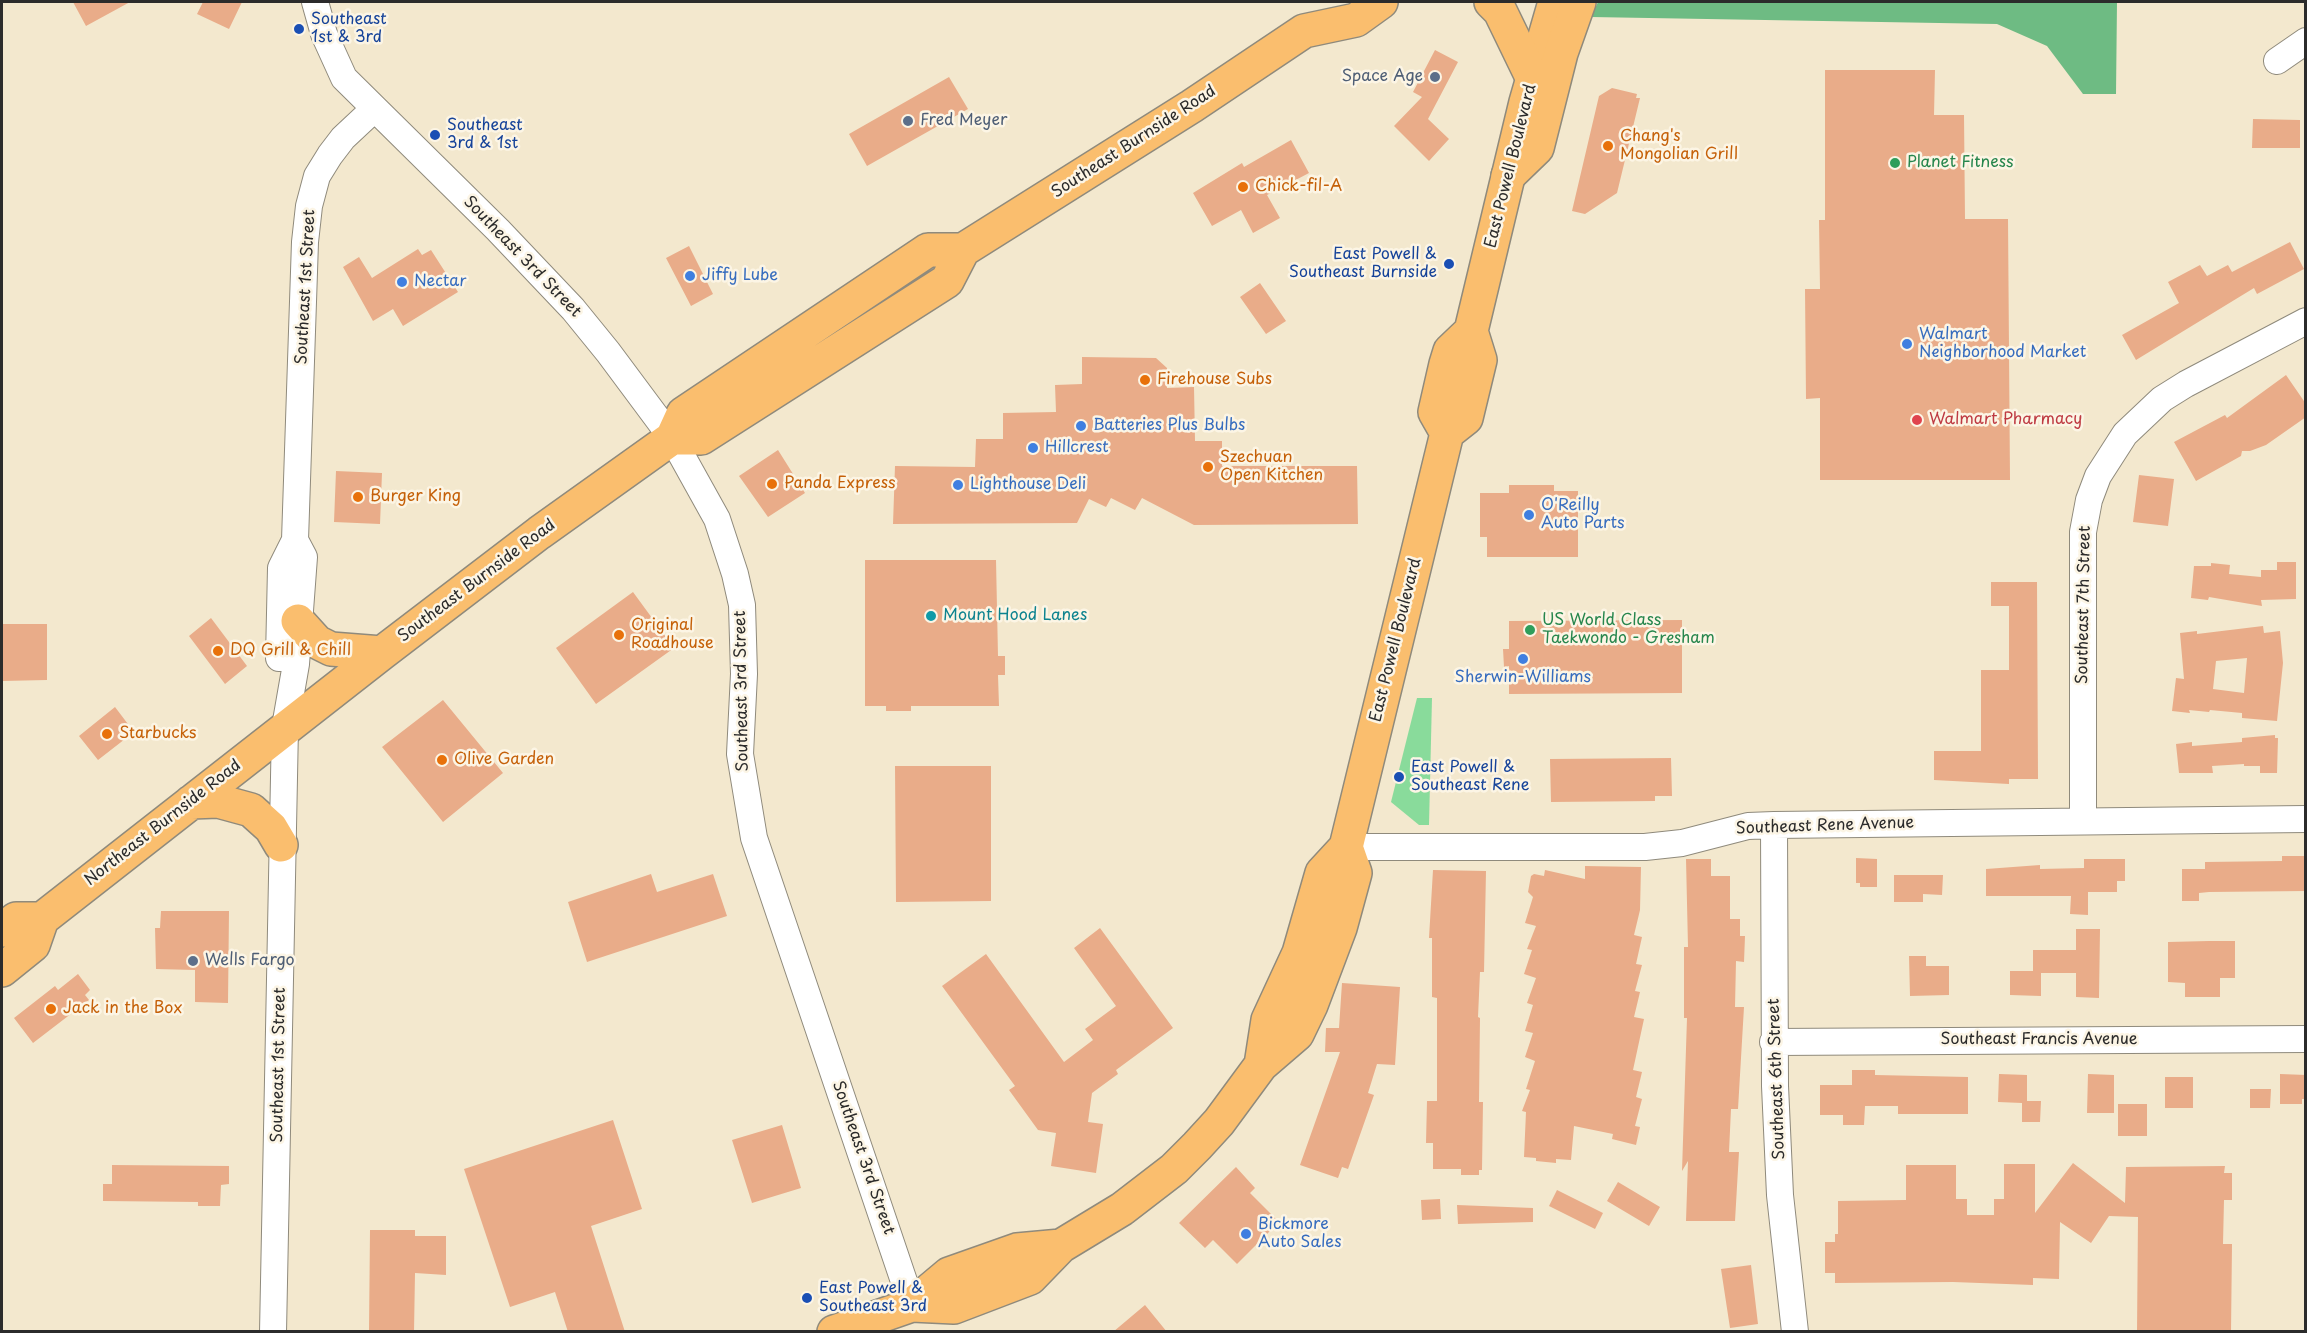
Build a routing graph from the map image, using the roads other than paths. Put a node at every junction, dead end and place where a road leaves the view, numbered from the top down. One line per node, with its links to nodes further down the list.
1 (315, 2): 11 (street)
2 (1323, 2): 7 (main road, Southeast Burnside Road)
3 (1381, 2): 7 (main road, Southeast Burnside Road)
4 (1491, 2): 10 (main road)
5 (1555, 2): 10 (main road, East Powell Boulevard)
6 (1579, 2): 12 (main road)
7 (1304, 31): 14 (main road, Southeast Burnside Road)
8 (2306, 41): 9 (street)
9 (2277, 61)
10 (1532, 77): 12 (main road, East Powell Boulevard)
11 (374, 109): 14 (street, Southeast 3rd Street); 15 (street, Southeast 1st Street)
12 (1508, 176): 24 (main road, East Powell Boulevard)
13 (2306, 321): 21 (street, Southeast 7th Street)
14 (672, 438): 17 (main road, Southeast Burnside Road); 30 (street, Southeast 3rd Street)
15 (295, 540): 16 (street, Southeast 1st Street); 18 (street, Southeast 1st Street)
16 (298, 621): 17 (main road); 18 (street, Southeast 1st Street)
17 (382, 653): 18 (main road, Southeast Burnside Road)
18 (285, 727): 19 (main road, Northeast Burnside Road); 23 (street, Southeast 1st Street)
19 (191, 802): 23 (main road); 25 (main road, Northeast Burnside Road)
20 (2306, 819): 21 (street, Southeast Rene Avenue)
21 (2083, 821): 22 (street, Southeast Rene Avenue)
22 (1774, 825): 24 (street, Southeast Rene Avenue); 29 (street, Southeast 6th Street)
23 (281, 845): 31 (street, Southeast 1st Street)
24 (1346, 847): 30 (main road, East Powell Boulevard)
25 (42, 919): 26 (main road); 27 (main road)
26 (2, 930)
27 (2, 970)
28 (2306, 1040): 29 (street, Southeast Francis Avenue)
29 (1773, 1042): 33 (street, Southeast 6th Street)
30 (912, 1305): 32 (main road, East Powell Boulevard)
31 (273, 1332)
32 (834, 1332)
33 (1795, 1332)

